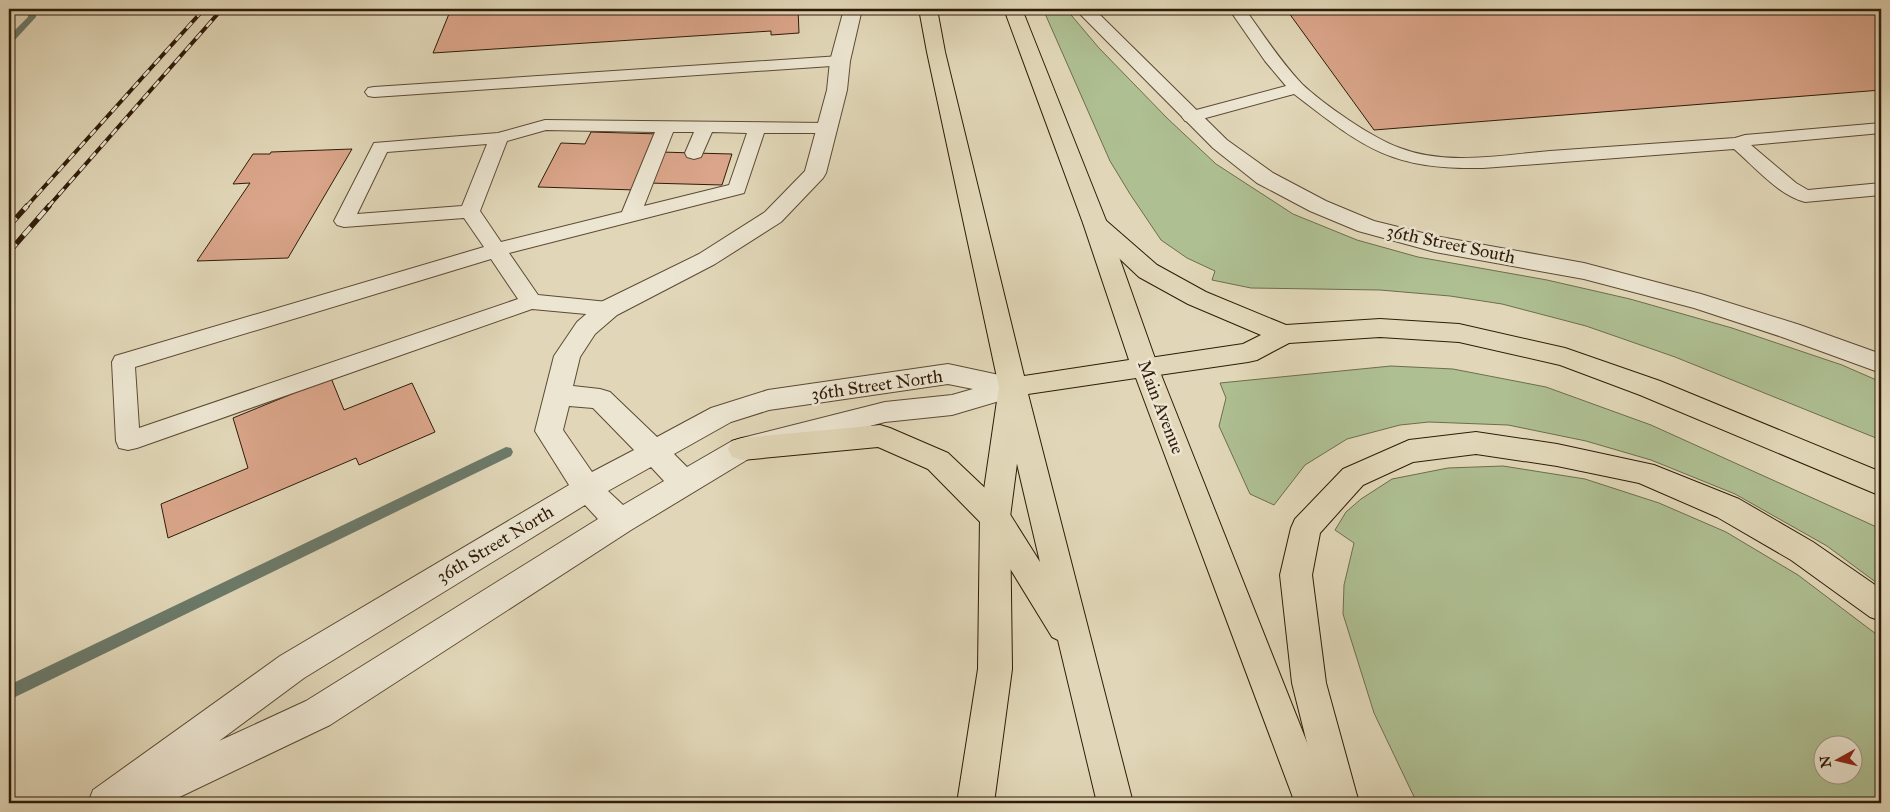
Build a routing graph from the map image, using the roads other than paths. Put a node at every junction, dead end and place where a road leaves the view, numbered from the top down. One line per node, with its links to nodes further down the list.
1 (853, 9): 6 (street)
2 (928, 9): 30 (main road)
3 (1013, 9): 23 (main road, Main Avenue)
4 (1084, 9): 9 (street, 36th Street South)
5 (1238, 9): 7 (lane)
6 (840, 61): 8 (lane); 13 (street)
7 (1297, 88): 9 (lane); 16 (lane)
8 (374, 92)
9 (1191, 117): 28 (street, 36th Street South)
10 (666, 127): 11 (lane); 15 (lane); 22 (lane)
11 (705, 128): 12 (lane); 17 (lane)
12 (757, 128): 13 (lane); 20 (lane)
13 (826, 128): 26 (street)
14 (1881, 128): 16 (lane)
15 (499, 138): 21 (lane); 21 (lane)
16 (1738, 143): 19 (lane)
17 (694, 153)
18 (682, 184): 20 (lane)
19 (1881, 189)
20 (674, 205): 22 (lane)
21 (470, 211): 24 (lane)
22 (630, 216): 24 (lane)
23 (1095, 223): 27 (main road); 29 (main road, Main Avenue)
24 (497, 250): 25 (lane); 25 (lane)
25 (531, 302): 26 (lane)
26 (608, 308): 31 (street)
27 (1284, 334): 29 (main road); 35 (main road)
28 (1881, 364)
29 (1145, 367): 30 (main road); 45 (main road, Main Avenue)
30 (1012, 387): 32 (street, 36th Street North); 33 (street, 36th Street North); 37 (main road); 40 (main road)
31 (557, 395): 33 (street); 36 (street)
32 (742, 450): 34 (street, 36th Street North); 37 (main road)
33 (654, 452): 34 (street); 36 (street, 36th Street North)
34 (685, 483): 38 (street, 36th Street North)
35 (1881, 484)
36 (587, 488): 38 (street); 41 (street, 36th Street North)
37 (995, 517): 40 (main road); 43 (main road)
38 (620, 520): 42 (street, 36th Street North)
39 (1881, 608): 46 (main road)
40 (1076, 646): 44 (main road)
41 (106, 803)
42 (126, 803)
43 (975, 803)
44 (1115, 803)
45 (1313, 803)
46 (1340, 803)

